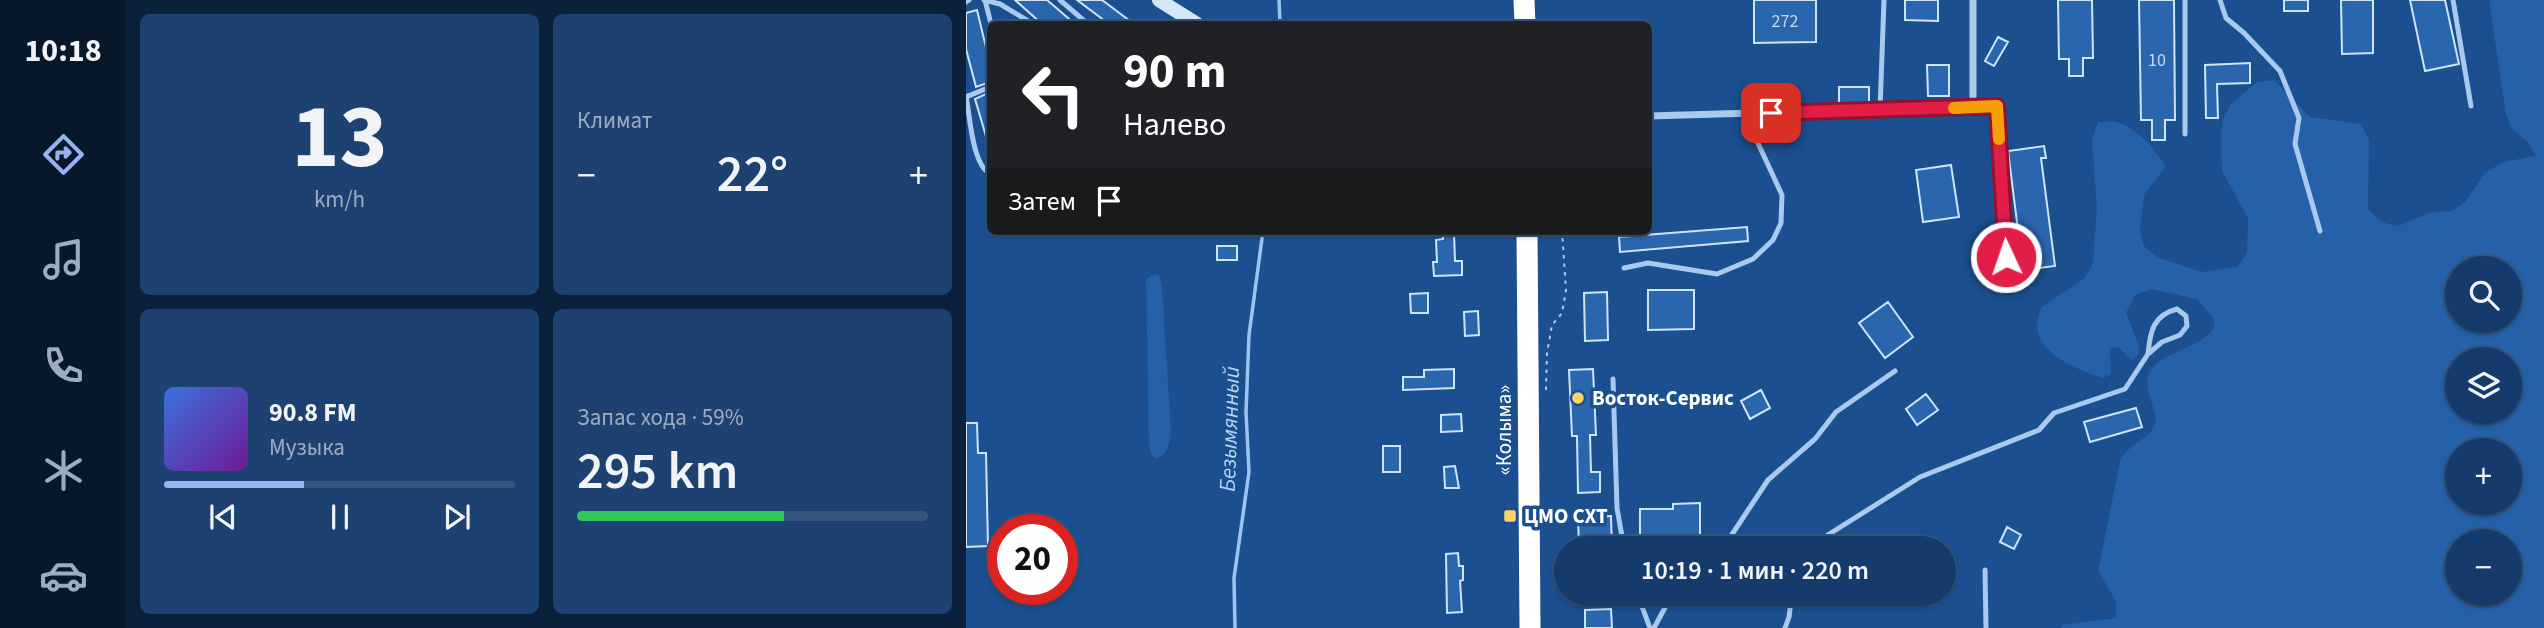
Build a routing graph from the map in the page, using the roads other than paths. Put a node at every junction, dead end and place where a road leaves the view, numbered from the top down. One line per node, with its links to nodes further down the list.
1 (984, 0): 10 (lane); 11 (lane)
2 (1060, 0): 12 (lane)
3 (1159, 0): 13 (street)
4 (1524, 0): 14 (highway)
5 (1884, 0): 20 (lane)
6 (1973, 0): 19 (street)
7 (2185, 0): 23 (lane)
8 (2220, 0): 25 (lane)
9 (2453, 0): 18 (lane)
10 (990, 21)
11 (1028, 21)
12 (1084, 21)
13 (1191, 21)
14 (1525, 21)
15 (987, 88): 16 (lane)
16 (966, 97): 24 (lane)
17 (1997, 106): 19 (street); 28 (lane)
18 (2471, 106)
19 (1973, 107): 20 (street)
20 (1880, 110): 21 (street)
21 (1744, 113): 22 (street); 27 (lane)
22 (1652, 116)
23 (2185, 134)
24 (987, 172)
25 (2320, 231)
26 (1527, 235): 39 (highway, «Колыма»)
27 (1624, 268)
28 (2008, 274)
29 (2148, 354): 29 (lane); 34 (lane)
30 (1895, 371): 33 (lane)
31 (1613, 379): 32 (lane)
32 (1622, 536)
33 (1731, 536)
34 (1826, 536)
35 (1985, 570): 42 (lane)
36 (1643, 606): 40 (lane)
37 (1666, 606): 40 (lane)
38 (1791, 606): 41 (lane)
39 (1530, 628)
40 (1652, 628)
41 (1785, 628)
42 (1986, 628)

